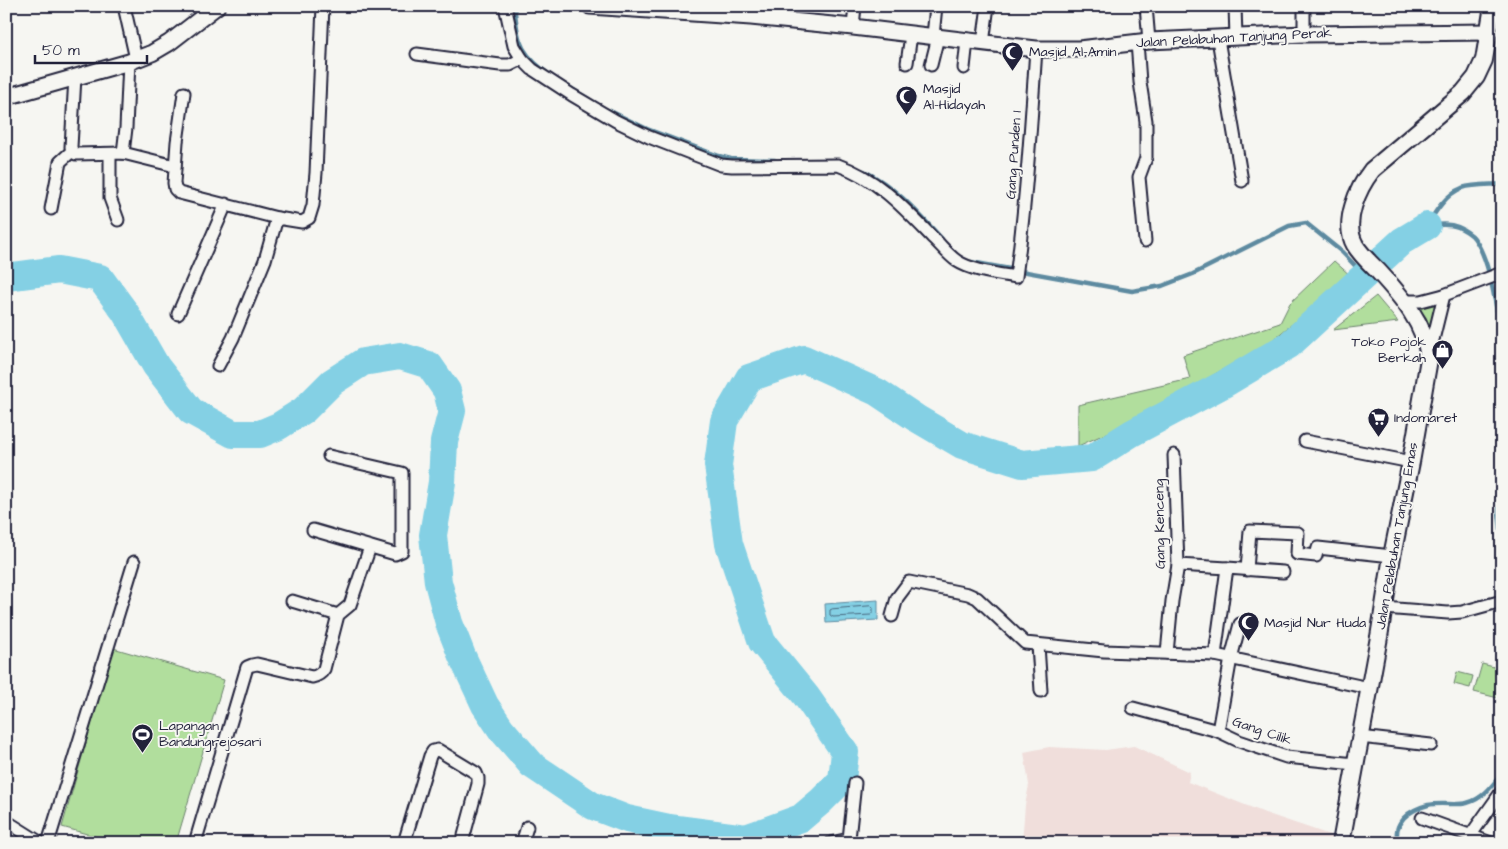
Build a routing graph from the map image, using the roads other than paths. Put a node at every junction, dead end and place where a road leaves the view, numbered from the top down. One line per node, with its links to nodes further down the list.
1 (124, 6): 26 (street)
2 (217, 6): 26 (street)
3 (323, 6): 41 (street)
4 (505, 6): 27 (street)
5 (590, 6): 13 (street, Jalan Pelabuhan Tanjung Perak)
6 (855, 6): 14 (street)
7 (936, 6): 18 (street)
8 (988, 6): 23 (street)
9 (1146, 6): 22 (street)
10 (1235, 6): 19 (street)
11 (1304, 6): 16 (street)
12 (1493, 6): 15 (main road, Jalan Pelabuhan Tanjung Emas)
13 (751, 12): 14 (street, Jalan Pelabuhan Tanjung Perak)
14 (853, 27): 17 (street, Jalan Pelabuhan Tanjung Perak)
15 (1490, 32): 16 (street, Jalan Pelabuhan Tanjung Perak); 46 (main road, Jalan Pelabuhan Tanjung Emas)
16 (1304, 34): 19 (street, Jalan Pelabuhan Tanjung Perak)
17 (911, 35): 18 (street, Jalan Pelabuhan Tanjung Perak); 28 (street)
18 (935, 37): 21 (street, Jalan Pelabuhan Tanjung Perak); 29 (street)
19 (1236, 38): 20 (street, Jalan Pelabuhan Tanjung Perak)
20 (1218, 39): 22 (street, Jalan Pelabuhan Tanjung Perak); 38 (street)
21 (967, 41): 23 (street, Jalan Pelabuhan Tanjung Perak); 30 (street)
22 (1143, 41): 24 (street, Jalan Pelabuhan Tanjung Perak); 43 (street)
23 (983, 44): 24 (street, Jalan Pelabuhan Tanjung Perak)
24 (1036, 49): 27 (street, Gang Punden 1)
25 (416, 54): 27 (street)
26 (132, 60): 31 (street); 35 (street)
27 (522, 60)
28 (907, 63)
29 (931, 65)
30 (964, 68)
31 (75, 77): 33 (street); 34 (street)
32 (184, 93): 37 (street)
33 (6, 98)
34 (72, 151): 36 (street); 40 (street)
35 (123, 153): 36 (street); 37 (street)
36 (110, 154): 42 (street)
37 (175, 166): 39 (street)
38 (1242, 181)
39 (226, 204): 41 (street); 47 (street)
40 (51, 209)
41 (277, 218): 49 (street)
42 (118, 220)
43 (1145, 241)
44 (1501, 273): 45 (street)
45 (1444, 295): 46 (street); 48 (street)
46 (1402, 298): 48 (main road, Jalan Pelabuhan Tanjung Emas)
47 (178, 314)
48 (1429, 359): 53 (main road, Jalan Pelabuhan Tanjung Emas)
49 (218, 366)
50 (1305, 441): 53 (street)
51 (1174, 455): 58 (street, Gang Kenceng)
52 (329, 456): 55 (street)
53 (1411, 462): 56 (main road, Jalan Pelabuhan Tanjung Emas)
54 (313, 530): 55 (street)
55 (370, 547): 65 (street)
56 (1392, 556): 60 (street); 64 (main road, Jalan Pelabuhan Tanjung Emas)
57 (134, 562): 87 (street)
58 (1178, 565): 59 (street); 69 (street, Gang Kenceng)
59 (1227, 568): 60 (street); 70 (street)
60 (1247, 570): 61 (street)
61 (1283, 572)
62 (292, 601): 65 (street)
63 (1498, 603): 64 (street)
64 (1384, 608): 72 (main road, Jalan Pelabuhan Tanjung Emas)
65 (338, 615): 88 (street)
66 (892, 616): 68 (street)
67 (1240, 624): 71 (street)
68 (1038, 645): 69 (street); 73 (street)
69 (1167, 653): 70 (street)
70 (1215, 655): 71 (street)
71 (1231, 658): 72 (street); 75 (street)
72 (1369, 688): 76 (main road, Jalan Pelabuhan Tanjung Emas)
73 (1040, 691)
74 (1133, 708): 75 (street, Gang Cilik)
75 (1218, 731): 78 (street, Gang Cilik)
76 (1360, 737): 77 (street); 78 (main road, Jalan Pelabuhan Tanjung Emas)
77 (1431, 745)
78 (1355, 764): 93 (main road, Jalan Pelabuhan Tanjung Emas)
79 (855, 783): 85 (street)
80 (1502, 791): 84 (street)
81 (1422, 818): 84 (street)
82 (6, 822): 86 (street)
83 (527, 826): 91 (street)
84 (1470, 836): 94 (street)
85 (849, 841): 92 (street)
86 (41, 843)
87 (48, 843)
88 (195, 843)
89 (404, 843): 90 (street)
90 (462, 843)
91 (522, 843)
92 (832, 843)
93 (1341, 843)
94 (1491, 843)

